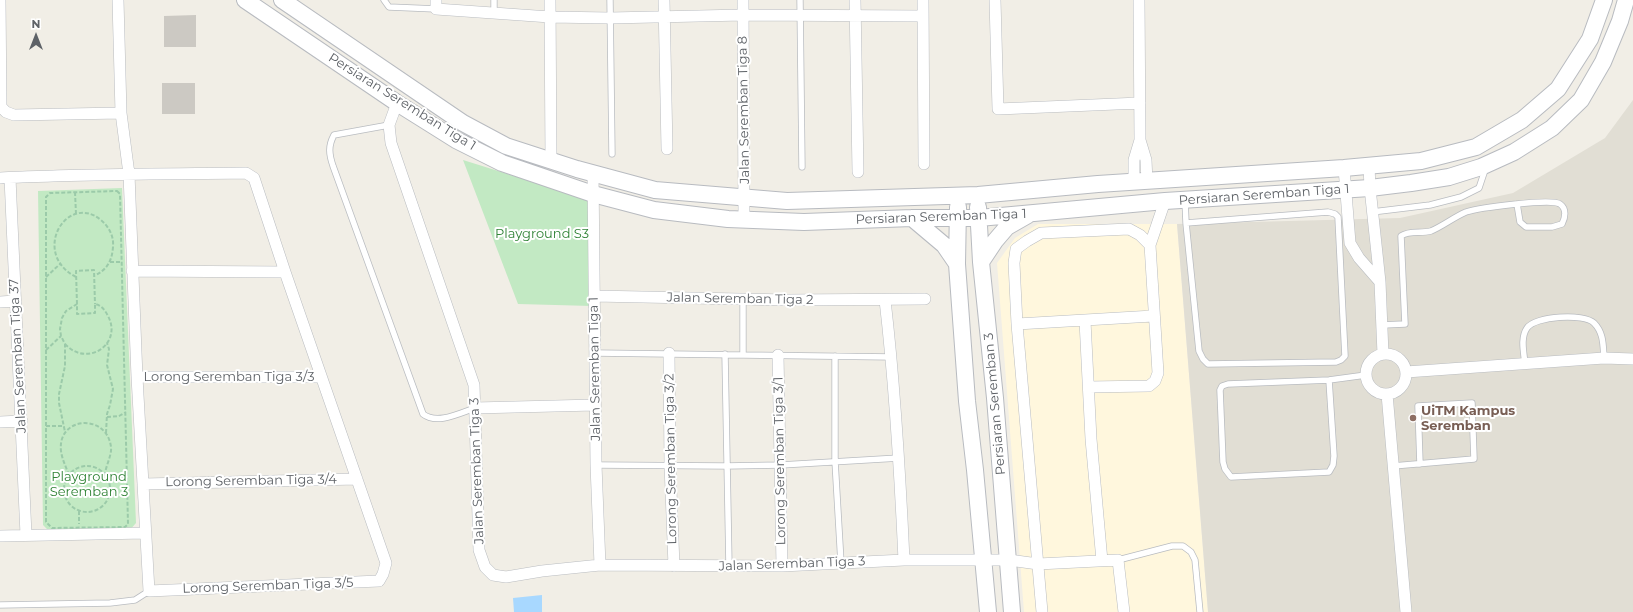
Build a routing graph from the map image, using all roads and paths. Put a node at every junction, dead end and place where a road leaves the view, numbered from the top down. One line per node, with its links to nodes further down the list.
1 (0, 0): 29 (street)
2 (118, 0): 29 (street)
3 (245, 0): 27 (main road, Persiaran Seremban Tiga 1)
4 (282, 0): 33 (main road, Persiaran Seremban Tiga 1)
5 (384, 0): 18 (lane)
6 (494, 0): 19 (lane)
7 (550, 0): 25 (street)
8 (610, 0): 26 (lane)
9 (664, 0): 23 (street)
10 (743, 0): 20 (street, Jalan Seremban Tiga 8)
11 (800, 0): 21 (lane)
12 (855, 0): 22 (street)
13 (923, 0): 24 (street)
14 (995, 0): 28 (street)
15 (1138, 0): 28 (street)
16 (1604, 0): 36 (main road, Persiaran Seremban Tiga 1)
17 (1626, 0): 34 (main road, Persiaran Seremban Tiga 1)
18 (436, 5): 19 (street)
19 (494, 14): 25 (street)
20 (743, 14): 21 (street); 23 (street); 50 (street, Jalan Seremban Tiga 8)
21 (800, 15): 22 (street); 37 (lane)
22 (855, 15): 24 (street); 39 (street)
23 (664, 16): 26 (street); 31 (street)
24 (923, 16): 35 (street)
25 (550, 17): 26 (street); 33 (street)
26 (610, 18): 32 (lane)
27 (397, 103): 30 (street, Jalan Seremban Tiga 3); 47 (main road, Persiaran Seremban Tiga 1)
28 (1140, 103): 43 (street)
29 (121, 113): 41 (street)
30 (389, 125): 109 (street, Jalan Seremban Tiga 3); 109 (lane)
31 (667, 149)
32 (612, 154)
33 (551, 161): 40 (main road, Persiaran Seremban Tiga 1)
34 (1488, 163): 44 (main road, Persiaran Seremban Tiga 1); 54 (lane)
35 (924, 164)
36 (1369, 166): 38 (main road, Persiaran Seremban Tiga 1); 44 (street)
37 (802, 167)
38 (1344, 168): 43 (main road, Persiaran Seremban Tiga 1); 45 (street)
39 (858, 172)
40 (593, 173): 47 (street, Jalan Seremban Tiga 1); 50 (main road, Persiaran Seremban Tiga 1)
41 (129, 174): 42 (street); 68 (street); 69 (street)
42 (5, 178): 78 (street, Jalan Seremban Tiga 37)
43 (1141, 182): 48 (main road, Persiaran Seremban Tiga 1)
44 (1370, 188): 45 (main road, Persiaran Seremban Tiga 1); 54 (street)
45 (1346, 189): 51 (main road, Persiaran Seremban Tiga 1); 73 (street)
46 (75, 192): 56 (path); 64 (path); 71 (path)
47 (593, 194): 60 (main road, Persiaran Seremban Tiga 1); 74 (street, Jalan Seremban Tiga 1)
48 (978, 195): 49 (main road, Persiaran Seremban Tiga 1); 59 (main road, Persiaran Seremban 3)
49 (958, 196): 50 (main road, Persiaran Seremban Tiga 1); 58 (main road, Persiaran Seremban 3)
50 (744, 199): 60 (street, Jalan Seremban Tiga 8)
51 (1186, 200): 52 (main road, Persiaran Seremban Tiga 1); 61 (lane)
52 (1165, 201): 55 (main road, Persiaran Seremban Tiga 1); 62 (street)
53 (1517, 204): 53 (lane); 85 (lane)
54 (1372, 212): 73 (street)
55 (1031, 213): 59 (main road, Persiaran Seremban Tiga 1); 65 (main road)
56 (76, 214): 63 (path); 66 (path)
57 (912, 218): 58 (main road, Persiaran Seremban Tiga 1); 60 (main road, Persiaran Seremban Tiga 1); 67 (main road)
58 (958, 218): 59 (main road, Persiaran Seremban Tiga 1); 67 (main road, Persiaran Seremban 3)
59 (979, 218): 65 (main road, Persiaran Seremban 3)
60 (744, 220)
61 (1186, 223): 61 (lane)
62 (1150, 245): 82 (street); 84 (street)
63 (110, 262): 64 (path); 70 (path)
64 (122, 262): 110 (path)
65 (981, 262): 137 (main road, Persiaran Seremban 3)
66 (60, 264): 71 (path); 72 (path)
67 (957, 264): 136 (main road, Persiaran Seremban 3)
68 (132, 271): 69 (street); 104 (street)
69 (285, 272): 103 (street)
70 (94, 276): 72 (path); 81 (path)
71 (46, 277): 89 (path)
72 (76, 277): 80 (path)
73 (1380, 282): 85 (street)
74 (594, 296): 75 (street, Jalan Seremban Tiga 2); 90 (street, Jalan Seremban Tiga 1)
75 (743, 299): 77 (street, Jalan Seremban Tiga 2); 93 (lane)
76 (925, 299): 77 (street, Jalan Seremban Tiga 2)
77 (885, 300): 97 (street)
78 (15, 301): 79 (street); 112 (street, Jalan Seremban Tiga 37)
79 (0, 302)
80 (77, 304): 81 (path); 86 (path)
81 (94, 304): 87 (path)
82 (1153, 316): 83 (street); 106 (street)
83 (1085, 321): 84 (street); 106 (street)
84 (1017, 324): 141 (street)
85 (1382, 325): 94 (street)
86 (61, 336): 88 (path); 89 (path)
87 (107, 342): 88 (path); 111 (path)
88 (65, 344): 115 (path)
89 (46, 350): 114 (path)
90 (595, 353): 91 (lane); 108 (street, Jalan Seremban Tiga 1)
91 (669, 353): 92 (lane); 122 (street, Lorong Seremban Tiga 3/2)
92 (725, 354): 93 (lane); 124 (lane)
93 (743, 354): 95 (lane)
94 (1383, 354): 101 (street); 102 (street)
95 (778, 355): 96 (lane); 123 (street, Lorong Seremban Tiga 3/1)
96 (835, 356): 97 (lane); 119 (lane)
97 (892, 357): 118 (street)
98 (1604, 358): 99 (street); 100 (street); 100 (lane)
99 (1633, 359)
100 (1525, 365): 101 (street)
101 (1406, 372): 107 (street)
102 (1366, 375): 105 (lane); 107 (street)
103 (321, 377): 104 (street, Lorong Seremban Tiga 3/3); 128 (street)
104 (137, 378): 129 (street)
105 (1329, 380): 105 (lane)
106 (1089, 387): 139 (street)
107 (1387, 394): 125 (street)
108 (596, 405): 109 (street); 121 (street, Jalan Seremban Tiga 1)
109 (476, 408): 142 (street, Jalan Seremban Tiga 3)
110 (126, 412): 111 (path); 131 (path)
111 (106, 417): 117 (path)
112 (22, 421): 113 (street); 133 (street, Jalan Seremban Tiga 37)
113 (0, 422)
114 (46, 426): 115 (path); 131 (path)
115 (64, 426): 116 (path)
116 (65, 432): 117 (path); 127 (path)
117 (106, 433): 126 (path)
118 (899, 458): 119 (lane); 135 (street)
119 (835, 461): 123 (lane); 140 (lane)
120 (1420, 464): 120 (lane); 125 (lane)
121 (596, 465): 122 (lane); 142 (street, Jalan Seremban Tiga 1)
122 (670, 465): 124 (lane); 143 (street, Lorong Seremban Tiga 3/2)
123 (781, 465): 124 (lane); 144 (street, Lorong Seremban Tiga 3/1)
124 (726, 466): 145 (lane)
125 (1393, 466): 153 (street)
126 (105, 474): 127 (path); 130 (path)
127 (69, 475): 130 (path)
128 (358, 479): 129 (street, Lorong Seremban Tiga 3/4); 146 (street, Lorong Seremban Tiga 3/5)
129 (144, 484): 132 (street)
130 (79, 511): 131 (path)
131 (79, 528)
132 (145, 532): 133 (street); 146 (street)
133 (26, 535): 134 (street)
134 (0, 536)
135 (904, 560): 136 (street, Jalan Seremban Tiga 3); 140 (street, Jalan Seremban Tiga 3)
136 (983, 560): 137 (street, Jalan Seremban Tiga 3); 148 (main road, Persiaran Seremban 3)
137 (1009, 560): 141 (street, Jalan Seremban Tiga 3); 149 (main road, Persiaran Seremban 3)
138 (1118, 560): 139 (street, Jalan Seremban Tiga 3); 151 (street); 152 (lane)
139 (1102, 561): 141 (street, Jalan Seremban Tiga 3)
140 (841, 563): 144 (street, Jalan Seremban Tiga 3)
141 (1038, 564): 150 (street)
142 (600, 565): 143 (street, Jalan Seremban Tiga 3)
143 (674, 566): 145 (street, Jalan Seremban Tiga 3)
144 (782, 566): 145 (street, Jalan Seremban Tiga 3)
145 (729, 567)
146 (149, 591): 147 (lane)
147 (0, 605)
148 (988, 612)
149 (1012, 612)
150 (1042, 612)
151 (1124, 612)
152 (1200, 612)
153 (1406, 612)

